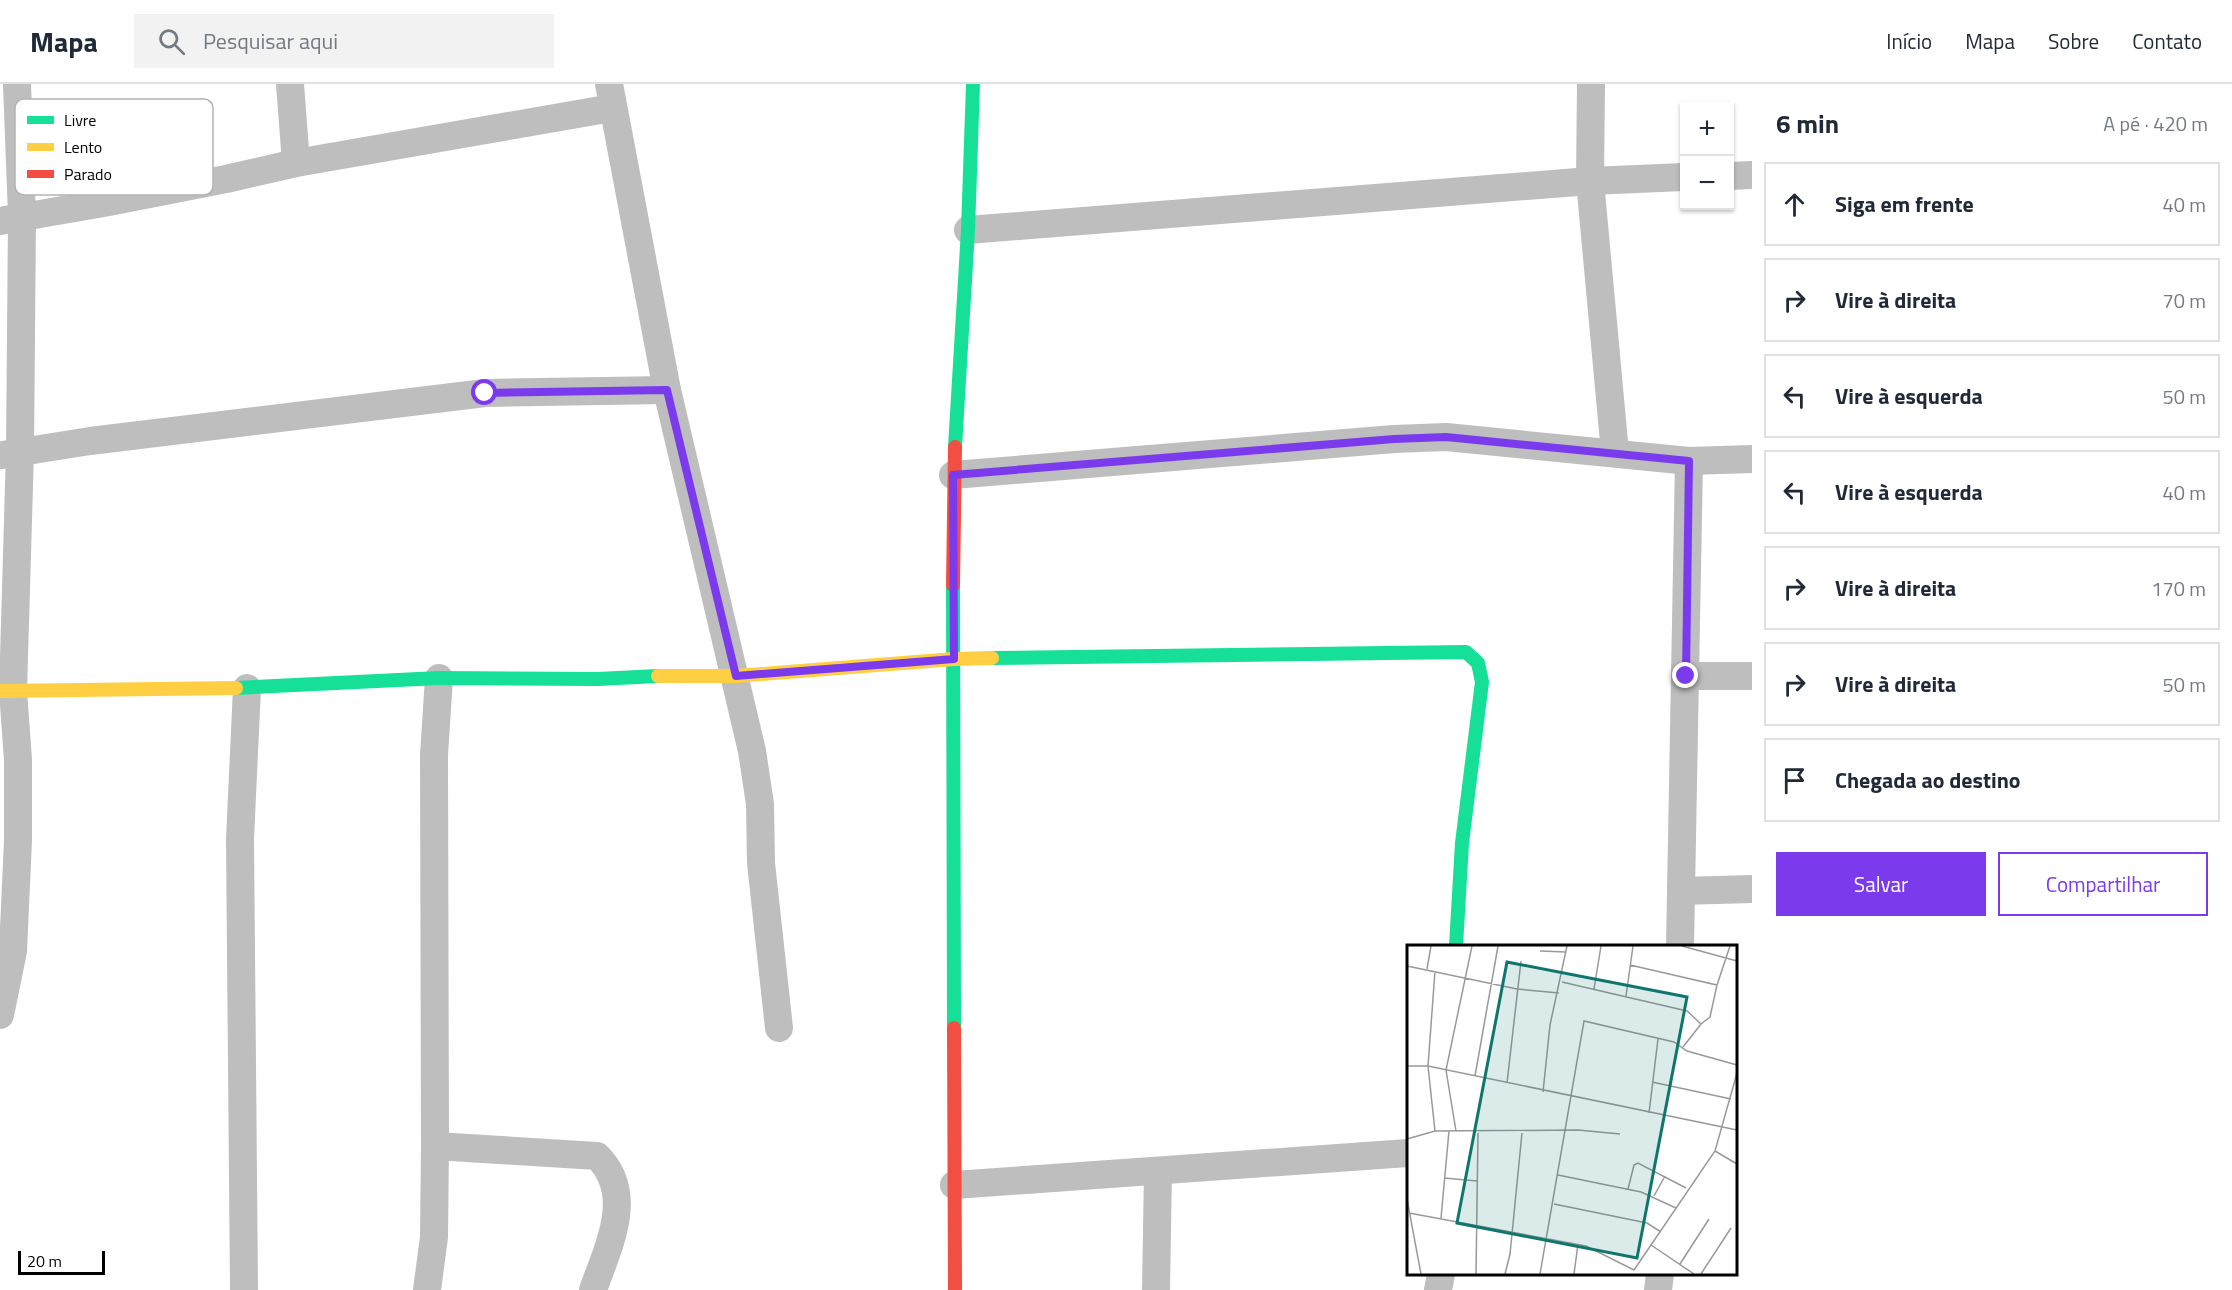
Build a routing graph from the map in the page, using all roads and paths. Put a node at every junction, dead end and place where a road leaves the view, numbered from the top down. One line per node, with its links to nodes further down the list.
1 (17, 84): 6 (street)
2 (290, 84): 8 (street)
3 (974, 84): 16 (street)
4 (1591, 84): 13 (street)
5 (610, 96): 8 (street); 17 (street)
6 (16, 99)
7 (15, 129): 15 (street)
8 (296, 163): 12 (street)
9 (1752, 175): 10 (street)
10 (1734, 176)
11 (1680, 177): 13 (street)
12 (213, 180)
13 (1590, 181): 16 (street); 18 (street)
14 (144, 195): 15 (street)
15 (11, 219): 19 (street)
16 (968, 230): 22 (street)
17 (667, 390): 19 (street); 24 (street)
18 (1615, 453): 21 (street); 22 (street)
19 (10, 454): 29 (street)
20 (1752, 459): 21 (street)
21 (1689, 461): 25 (street)
22 (953, 475): 23 (street)
23 (954, 659): 24 (street); 33 (street); 40 (street)
24 (736, 676): 27 (street); 36 (street)
25 (1686, 676): 26 (street); 31 (street)
26 (1752, 676)
27 (439, 678): 28 (street); 37 (street)
28 (247, 688): 29 (street); 43 (street)
29 (7, 691): 32 (street)
30 (1752, 889): 31 (street)
31 (1681, 891): 34 (street)
32 (8, 895): 35 (street)
33 (1456, 945)
34 (1680, 945)
35 (0, 1015)
36 (779, 1028)
37 (435, 1146): 44 (street); 45 (street)
38 (1407, 1153): 39 (street)
39 (1158, 1171): 40 (street); 47 (street)
40 (954, 1185): 46 (street)
41 (1441, 1275): 48 (street)
42 (1660, 1275): 49 (street)
43 (244, 1290)
44 (427, 1290)
45 (593, 1290)
46 (955, 1290)
47 (1156, 1290)
48 (1438, 1290)
49 (1658, 1290)

